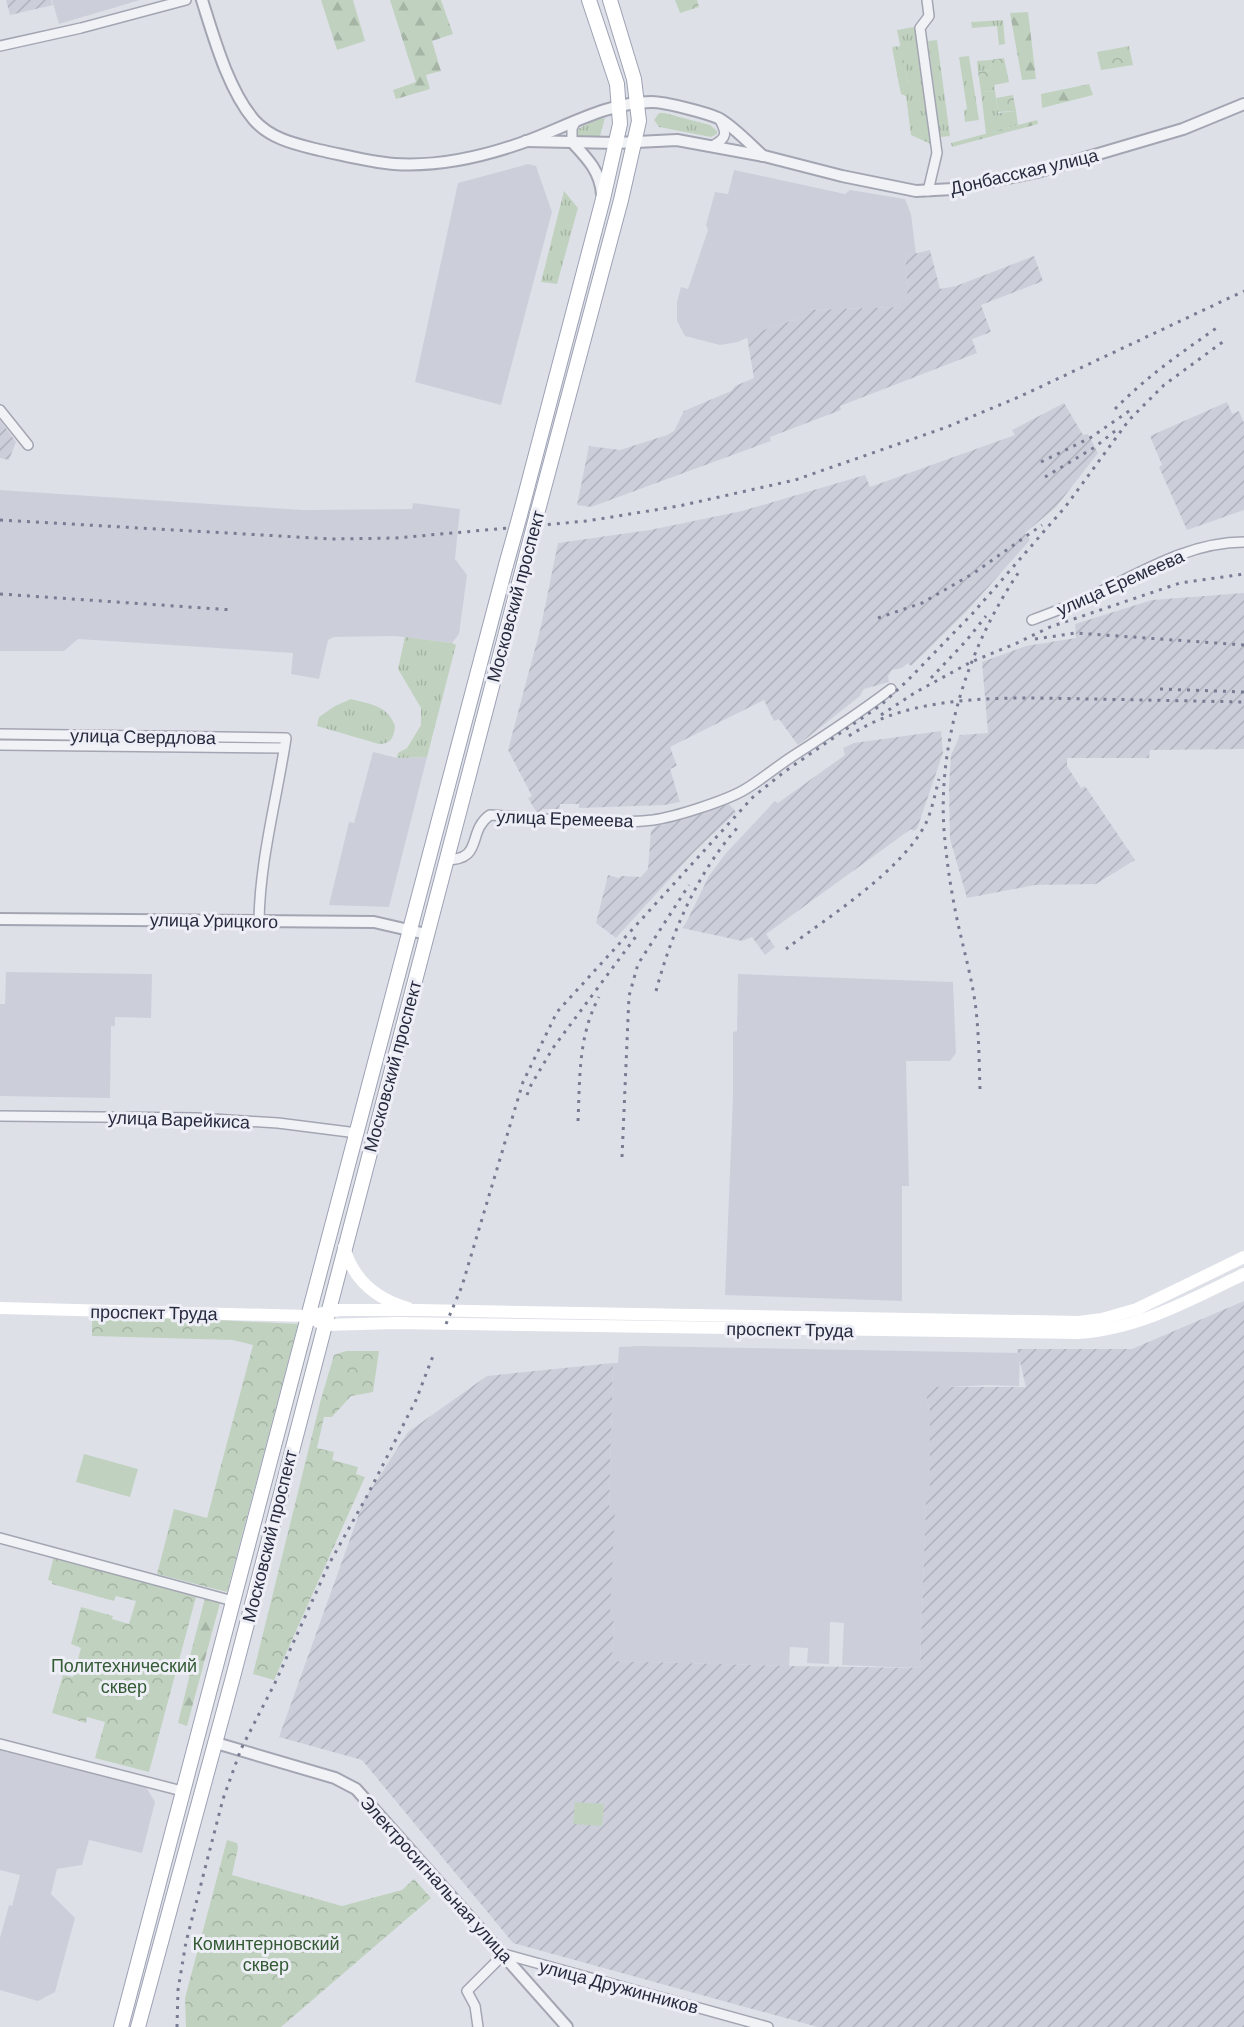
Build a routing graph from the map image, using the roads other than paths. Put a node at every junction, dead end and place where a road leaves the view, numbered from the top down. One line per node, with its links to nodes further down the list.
1 (186, 0): 6 (street)
2 (202, 0): 12 (street)
3 (590, 0): 9 (main road, Московский проспект)
4 (610, 0): 7 (main road, Московский проспект)
5 (927, 0): 18 (street)
6 (0, 46)
7 (638, 104): 9 (street, Донбасская улица); 10 (street, Донбасская улица); 14 (main road, Московский проспект)
8 (1244, 104): 18 (street, Донбасская улица)
9 (619, 107): 11 (street, Донбасская улица); 15 (main road, Московский проспект)
10 (719, 118): 16 (street); 17 (street, Донбасская улица)
11 (576, 121): 12 (street, Донбасская улица); 13 (street)
12 (526, 141): 13 (street, Донбасская улица)
13 (572, 142): 15 (street, Донбасская улица); 19 (street)
14 (634, 142): 15 (street, Донбасская улица); 16 (street, Донбасская улица); 28 (main road, Московский проспект, bridge)
15 (616, 143): 19 (main road, Московский проспект)
16 (712, 146): 17 (street, Донбасская улица)
17 (764, 156): 18 (street, Донбасская улица)
18 (928, 191)
19 (603, 199): 31 (main road, Московский проспект, bridge)
20 (0, 410): 21 (street)
21 (28, 445)
22 (1244, 542): 23 (street, улица Еремеева)
23 (1032, 620)
24 (891, 689): 28 (street, улица Еремеева)
25 (0, 734): 26 (street, улица Свердлова)
26 (285, 743): 27 (street, улица Свердлова); 30 (street)
27 (0, 745)
28 (446, 860): 32 (main road, Московский проспект)
29 (0, 919): 30 (street, улица Урицкого)
30 (260, 921): 31 (street, улица Урицкого)
31 (409, 929): 32 (street, улица Урицкого); 34 (main road, Московский проспект)
32 (426, 934): 35 (main road, Московский проспект)
33 (0, 1116): 34 (street, улица Варейкиса)
34 (357, 1133): 40 (main road, Московский проспект)
35 (344, 1247): 39 (main road); 41 (main road, Московский проспект)
36 (1244, 1257): 42 (main road, проспект Труда)
37 (1244, 1274): 42 (main road, проспект Труда)
38 (0, 1308): 40 (main road, проспект Труда)
39 (418, 1310): 41 (main road, проспект Труда); 42 (main road, проспект Труда)
40 (308, 1316): 41 (main road, проспект Труда); 44 (main road, Московский проспект)
41 (326, 1319): 42 (main road, проспект Труда); 46 (main road, Московский проспект)
42 (964, 1326)
43 (0, 1538): 44 (street)
44 (233, 1601): 47 (main road, Московский проспект)
45 (0, 1743): 47 (street)
46 (216, 1743): 48 (street, Электросигнальная улица); 50 (main road, Московский проспект)
47 (182, 1791): 49 (main road, Московский проспект)
48 (504, 1954): 51 (street); 52 (street, Электросигнальная улица); 53 (street, улица Дружинников)
49 (121, 2027)
50 (138, 2027)
51 (478, 2027)
52 (567, 2027)
53 (768, 2027)

